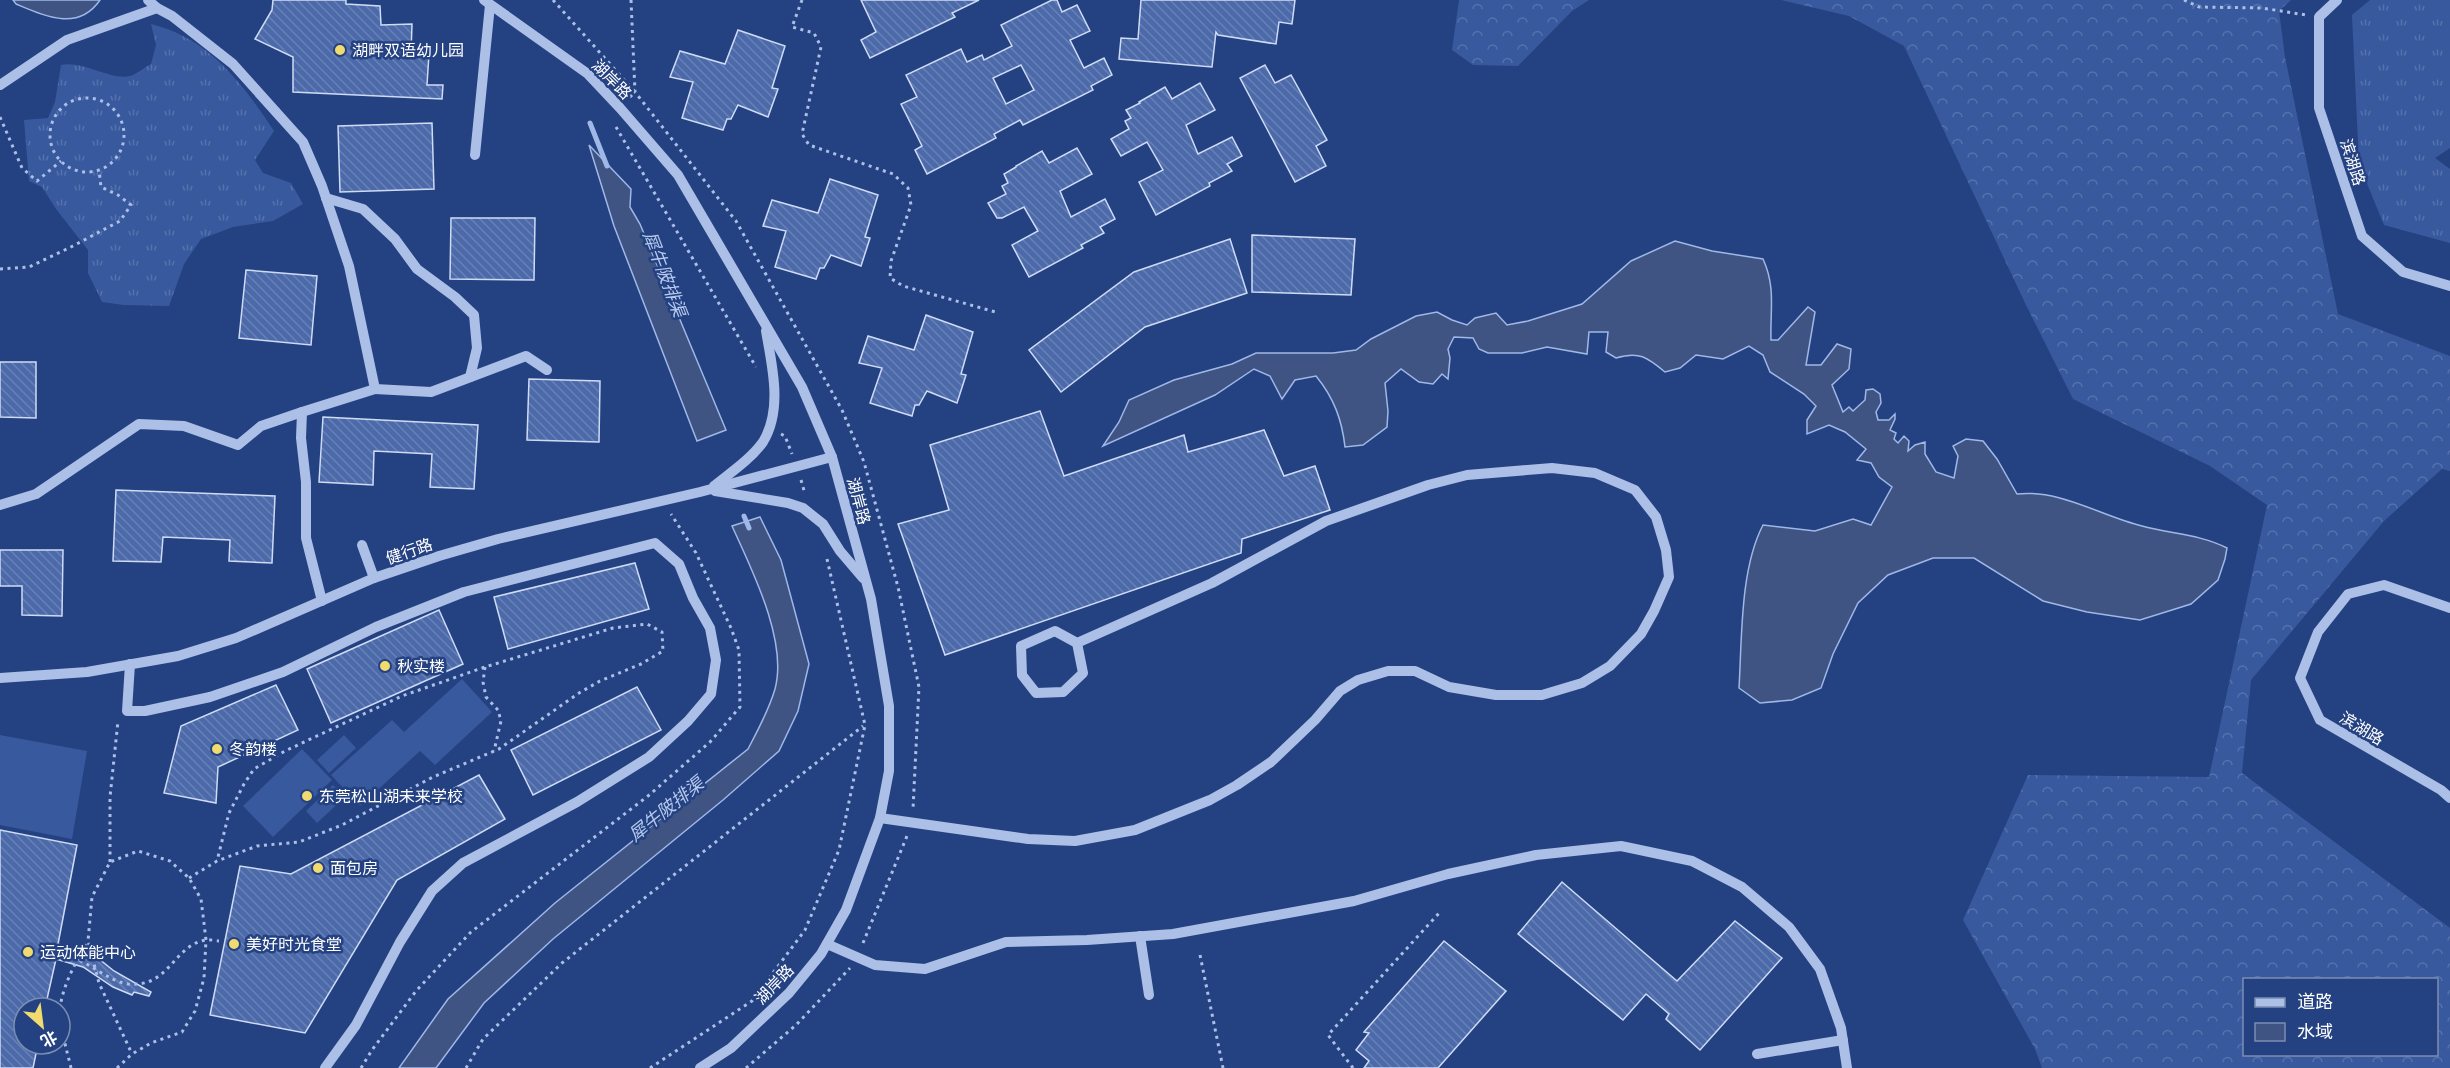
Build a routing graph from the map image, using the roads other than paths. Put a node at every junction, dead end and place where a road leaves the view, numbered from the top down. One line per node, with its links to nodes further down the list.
1 (148, 0): 4 (street)
2 (2337, 0): 8 (street, 滨湖路)
3 (487, 2): 6 (street); 9 (street, 湖岸路)
4 (157, 8): 5 (street); 7 (street)
5 (0, 85)
6 (475, 155)
7 (326, 198): 11 (street); 12 (street)
8 (2450, 286)
9 (765, 325): 14 (street, 湖岸路); 15 (street)
10 (547, 370): 11 (street)
11 (470, 377): 12 (street)
12 (375, 388): 13 (street)
13 (302, 412): 16 (street); 20 (street)
14 (832, 457): 15 (street, 健行路); 19 (street, 湖岸路)
15 (709, 490): 18 (street, 健行路); 19 (street)
16 (0, 505)
17 (362, 544): 18 (street)
18 (374, 578): 20 (street, 健行路)
19 (866, 581): 26 (street, 湖岸路)
20 (322, 601): 23 (street, 健行路)
21 (2450, 608): 25 (street, 滨湖路)
22 (1077, 643): 22 (street); 26 (street)
23 (130, 664): 24 (street, 健行路); 32 (street)
24 (0, 678)
25 (2450, 798)
26 (880, 818): 28 (street, 湖岸路)
27 (1140, 936): 28 (street); 29 (street); 30 (street)
28 (827, 944): 33 (street, 湖岸路)
29 (1149, 996)
30 (1843, 1040): 31 (street); 34 (street)
31 (1757, 1054)
32 (325, 1068)
33 (700, 1068)
34 (1847, 1068)

